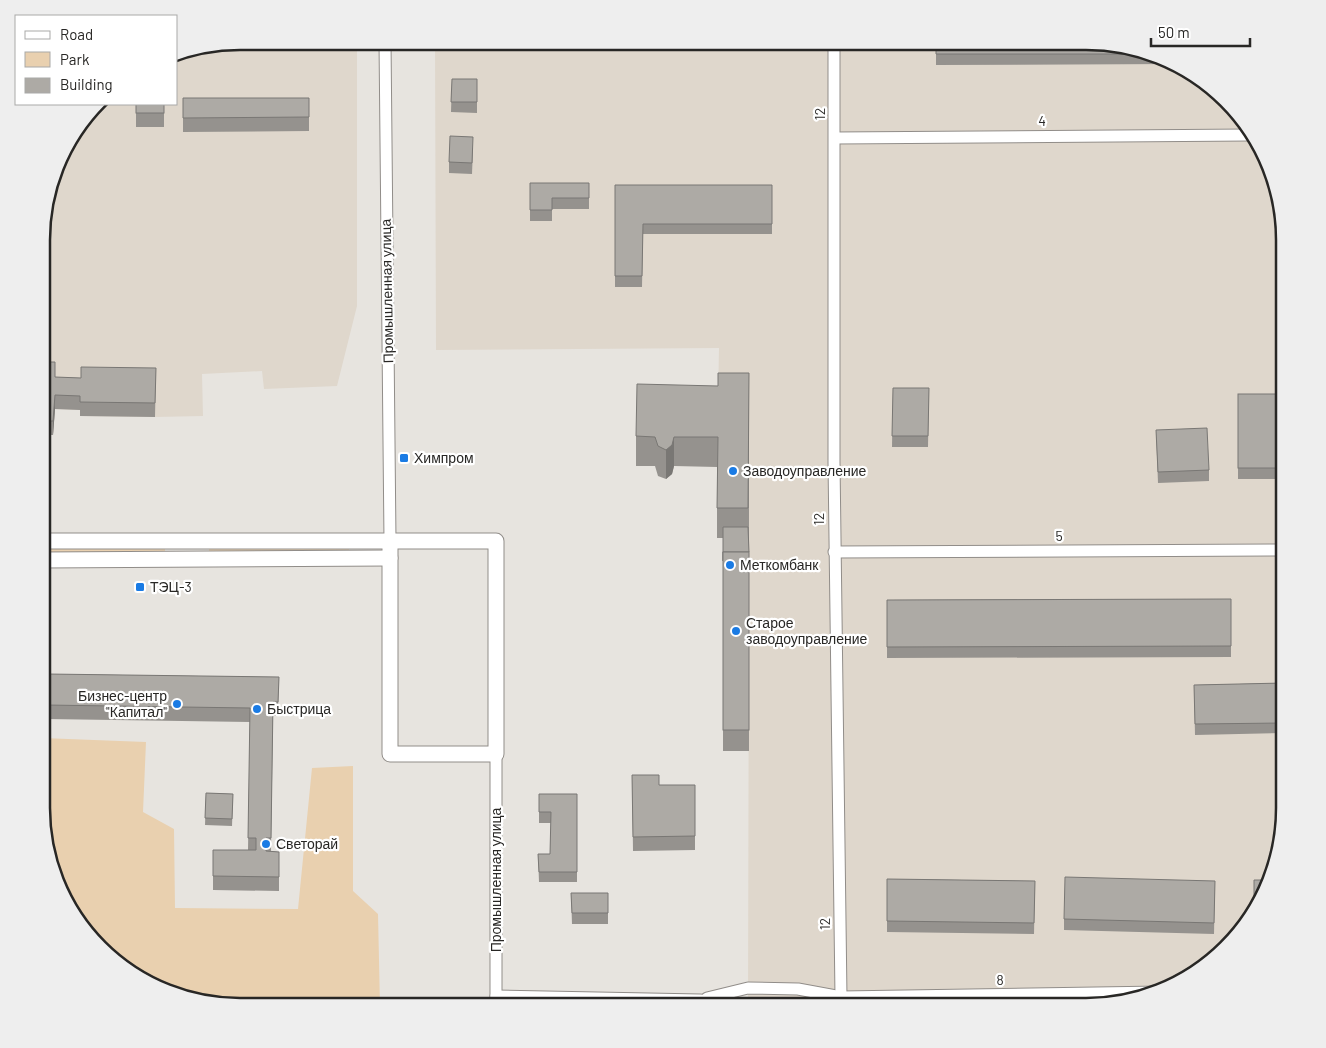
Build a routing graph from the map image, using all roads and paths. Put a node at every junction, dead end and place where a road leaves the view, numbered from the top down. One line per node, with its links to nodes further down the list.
1 (385, 50): 7 (street, Промышленная улица)
2 (834, 50): 4 (street, 12)
3 (1245, 135): 4 (street, 4)
4 (835, 138): 9 (street, 12)
5 (50, 541): 6 (street, Промышленная улица)
6 (190, 541): 7 (street, Промышленная улица); 11 (street)
7 (390, 541): 10 (street, Промышленная улица); 13 (street, Промышленная улица)
8 (1276, 550): 9 (street, 5)
9 (834, 552): 15 (street, 12)
10 (390, 558): 11 (street); 13 (street, Промышленная улица)
11 (190, 559): 12 (street)
12 (50, 560)
13 (496, 754): 16 (street, Промышленная улица)
14 (1132, 992): 15 (street, 8)
15 (841, 997): 17 (street); 18 (street)
16 (496, 998)
17 (708, 998)
18 (836, 998)

